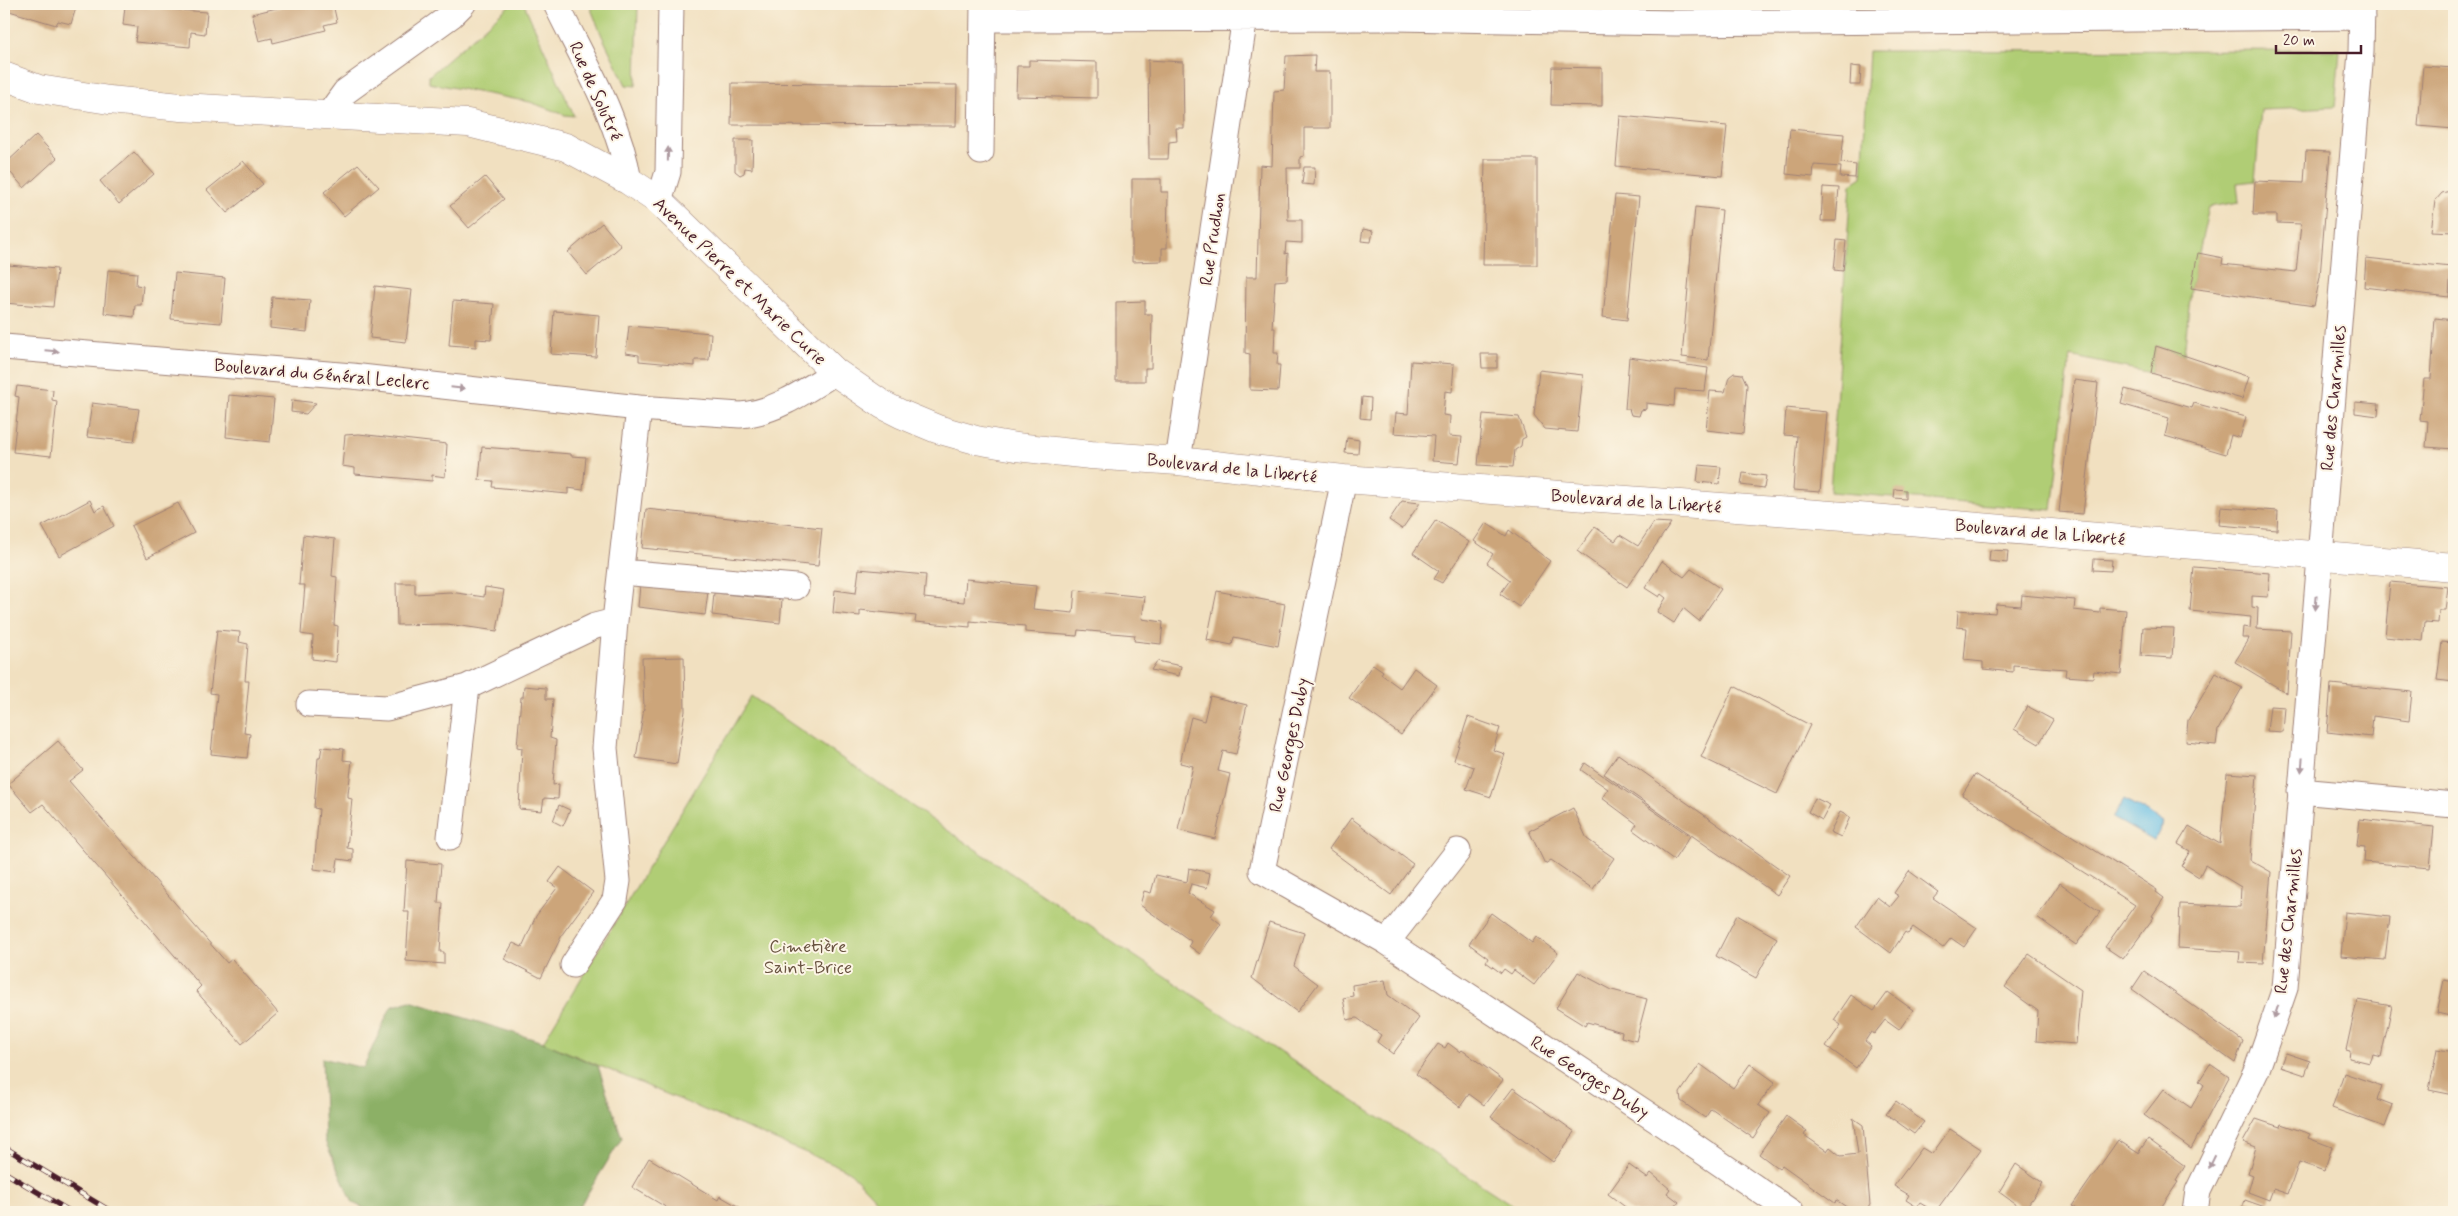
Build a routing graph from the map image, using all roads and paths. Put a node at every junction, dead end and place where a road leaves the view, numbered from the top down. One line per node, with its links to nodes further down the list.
1 (463, 4): 10 (street)
2 (556, 4): 12 (street, Rue de Solutré)
3 (671, 4): 13 (street, one-way to 3)
4 (983, 11): 8 (street); 11 (street)
5 (1395, 11): 7 (street); 8 (street)
6 (2362, 11): 7 (street); 19 (street, Rue des Charmilles)
7 (1631, 13)
8 (1245, 17): 17 (street, Rue Prudhon)
9 (4, 76): 10 (main road, Avenue Pierre et Marie Curie)
10 (329, 114): 12 (main road, Avenue Pierre et Marie Curie)
11 (981, 152)
12 (629, 181): 13 (main road, Avenue Pierre et Marie Curie)
13 (659, 201): 15 (main road, Avenue Pierre et Marie Curie)
14 (4, 347): 16 (street, Boulevard du Général Leclerc, one-way to 16)
15 (835, 372): 16 (street, Boulevard du Général Leclerc); 17 (main road, Boulevard de la Liberté)
16 (639, 408): 21 (street)
17 (1178, 461): 18 (main road, Boulevard de la Liberté)
18 (1344, 478): 19 (main road, Boulevard de la Liberté); 30 (street, Rue Georges Duby)
19 (2320, 554): 20 (main road, Boulevard de la Liberté); 26 (street, Rue des Charmilles, one-way to 26)
20 (2454, 567)
21 (621, 572): 22 (street); 23 (street)
22 (796, 588)
23 (615, 621): 24 (street); 31 (street)
24 (467, 687): 25 (street); 28 (street)
25 (309, 704)
26 (2300, 791): 27 (street); 33 (street, Rue des Charmilles, one-way to 33)
27 (2454, 805)
28 (450, 837)
29 (1458, 851): 30 (street)
30 (1387, 942): 32 (street, Rue Georges Duby)
31 (573, 965)
32 (1791, 1212)
33 (2195, 1212)

